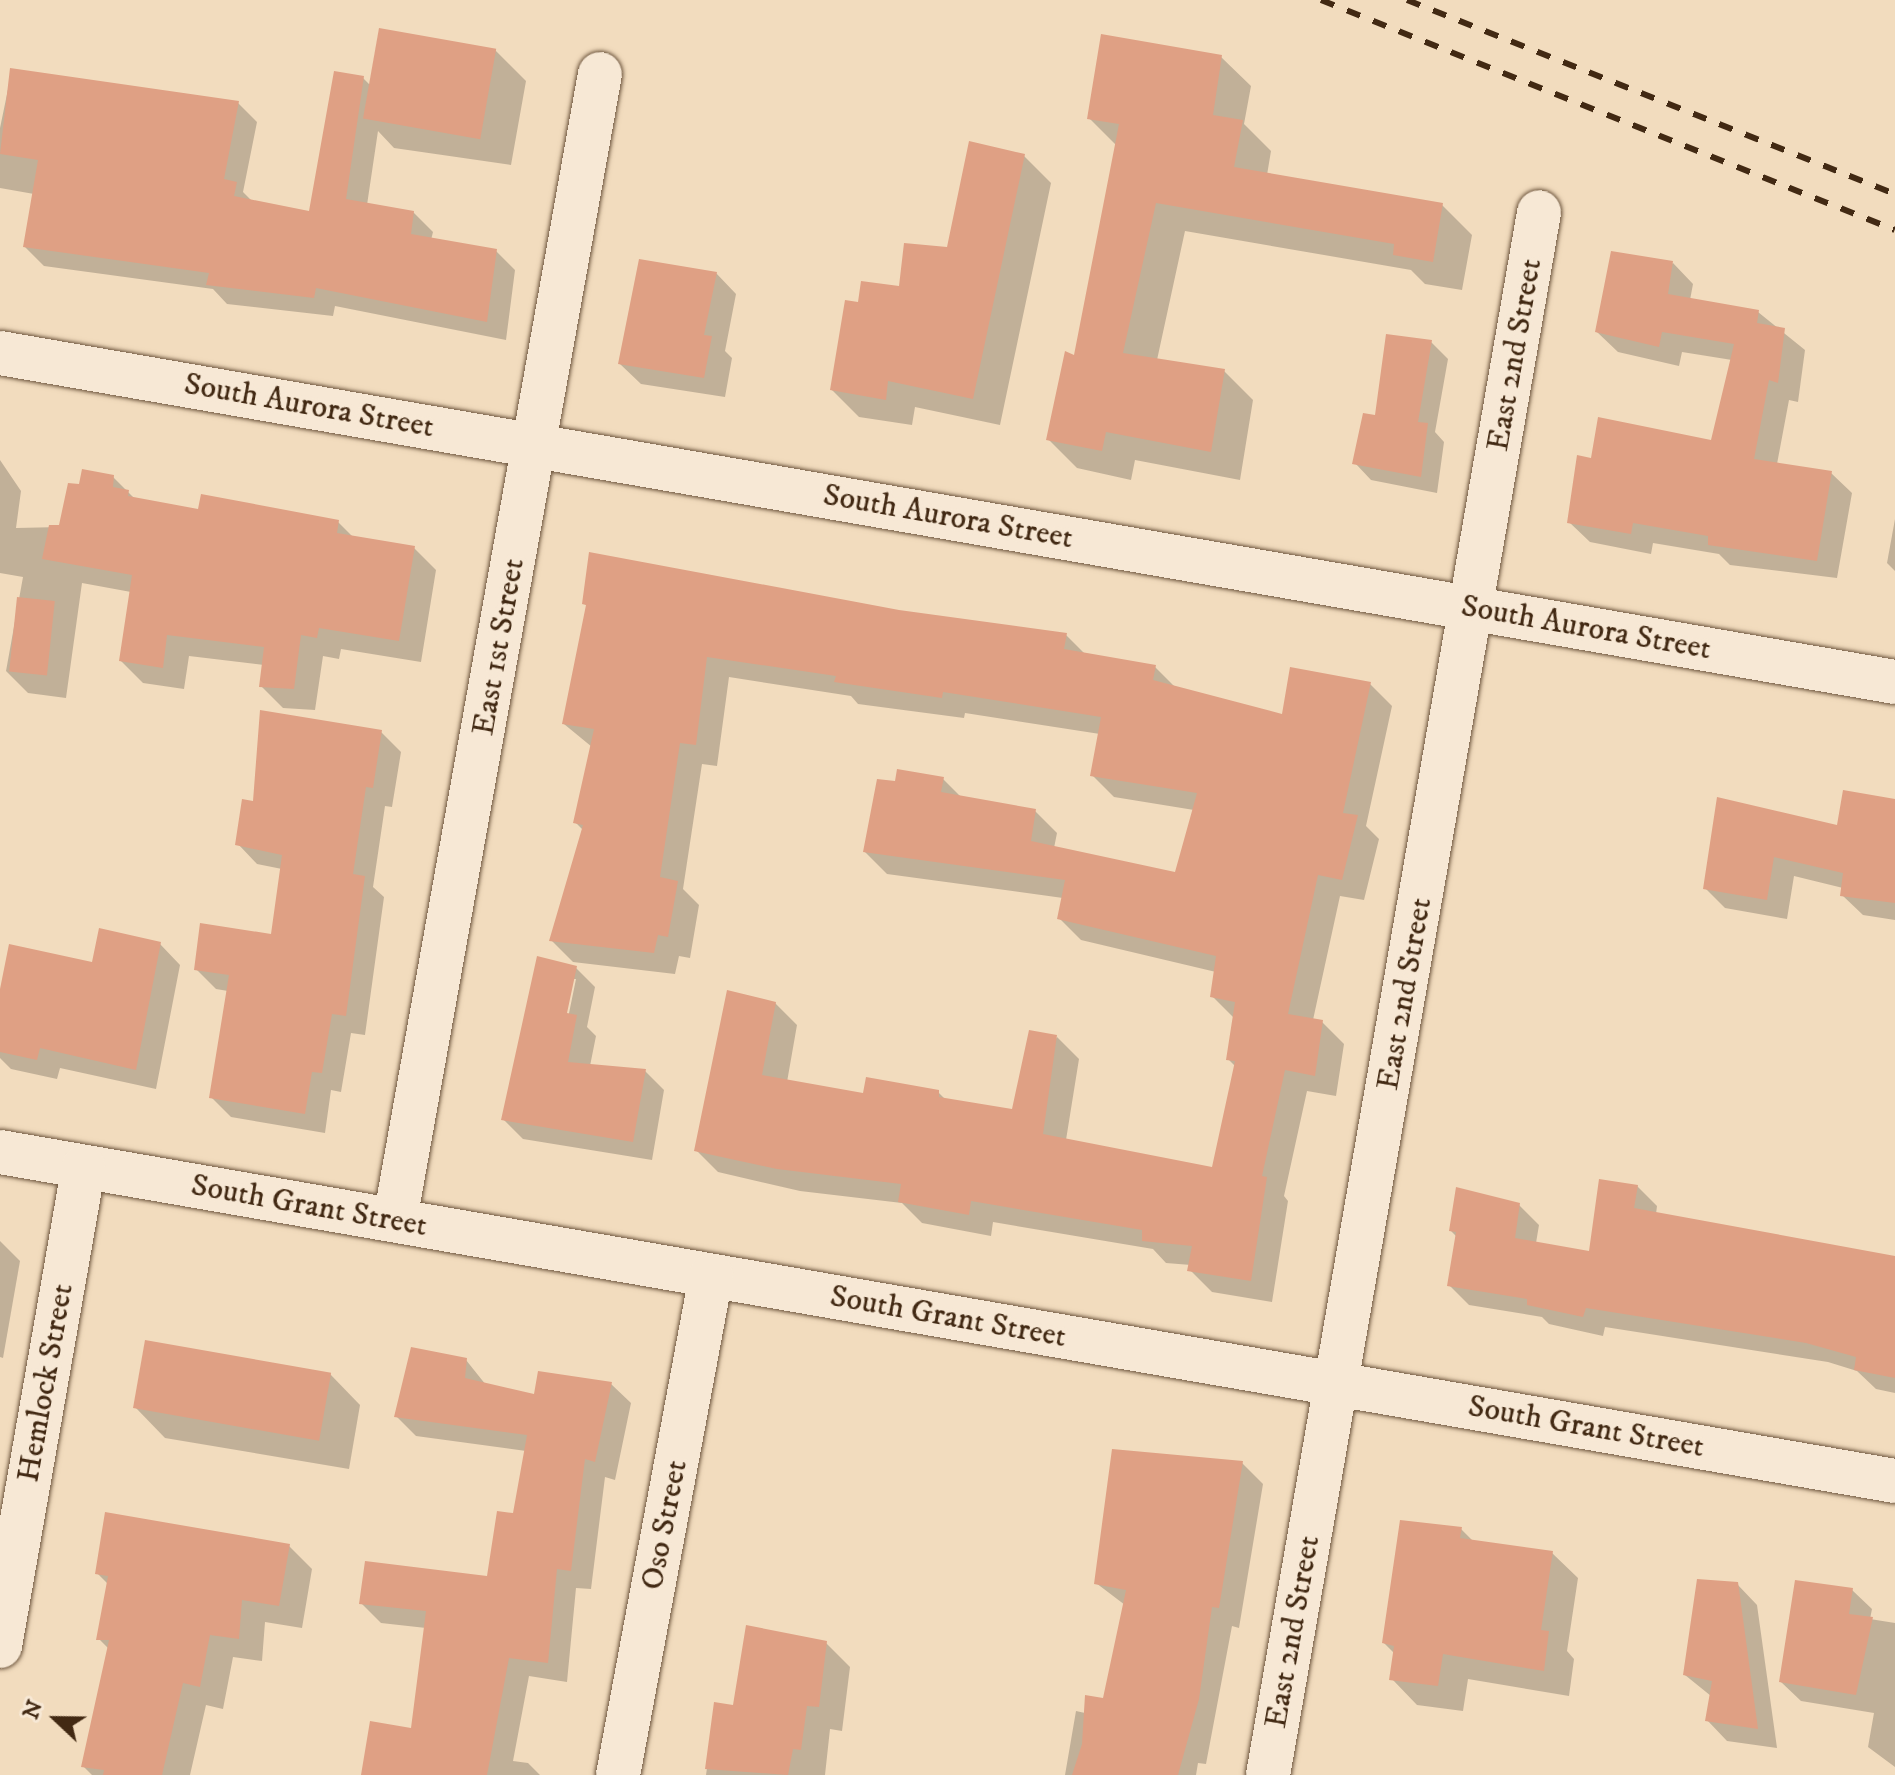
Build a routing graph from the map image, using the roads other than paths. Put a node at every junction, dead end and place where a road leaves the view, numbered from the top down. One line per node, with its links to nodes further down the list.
1 (600, 74): 4 (street, East 1st Street)
2 (1539, 212): 5 (street, East 2nd Street)
3 (0, 353): 4 (street, South Aurora Street)
4 (533, 444): 5 (street, South Aurora Street); 9 (street, East 1st Street)
5 (1472, 609): 6 (street, South Aurora Street); 11 (street, East 2nd Street)
6 (1895, 682)
7 (0, 1152): 8 (street, South Grant Street)
8 (84, 1167): 9 (street, South Grant Street); 13 (street, Hemlock Street)
9 (395, 1220): 10 (street, South Grant Street)
10 (711, 1276): 11 (street, South Grant Street); 14 (street, Oso Street)
11 (1336, 1383): 12 (street, South Grant Street); 15 (street, East 2nd Street)
12 (1895, 1481)
13 (0, 1646)
14 (618, 1775)
15 (1268, 1775)

